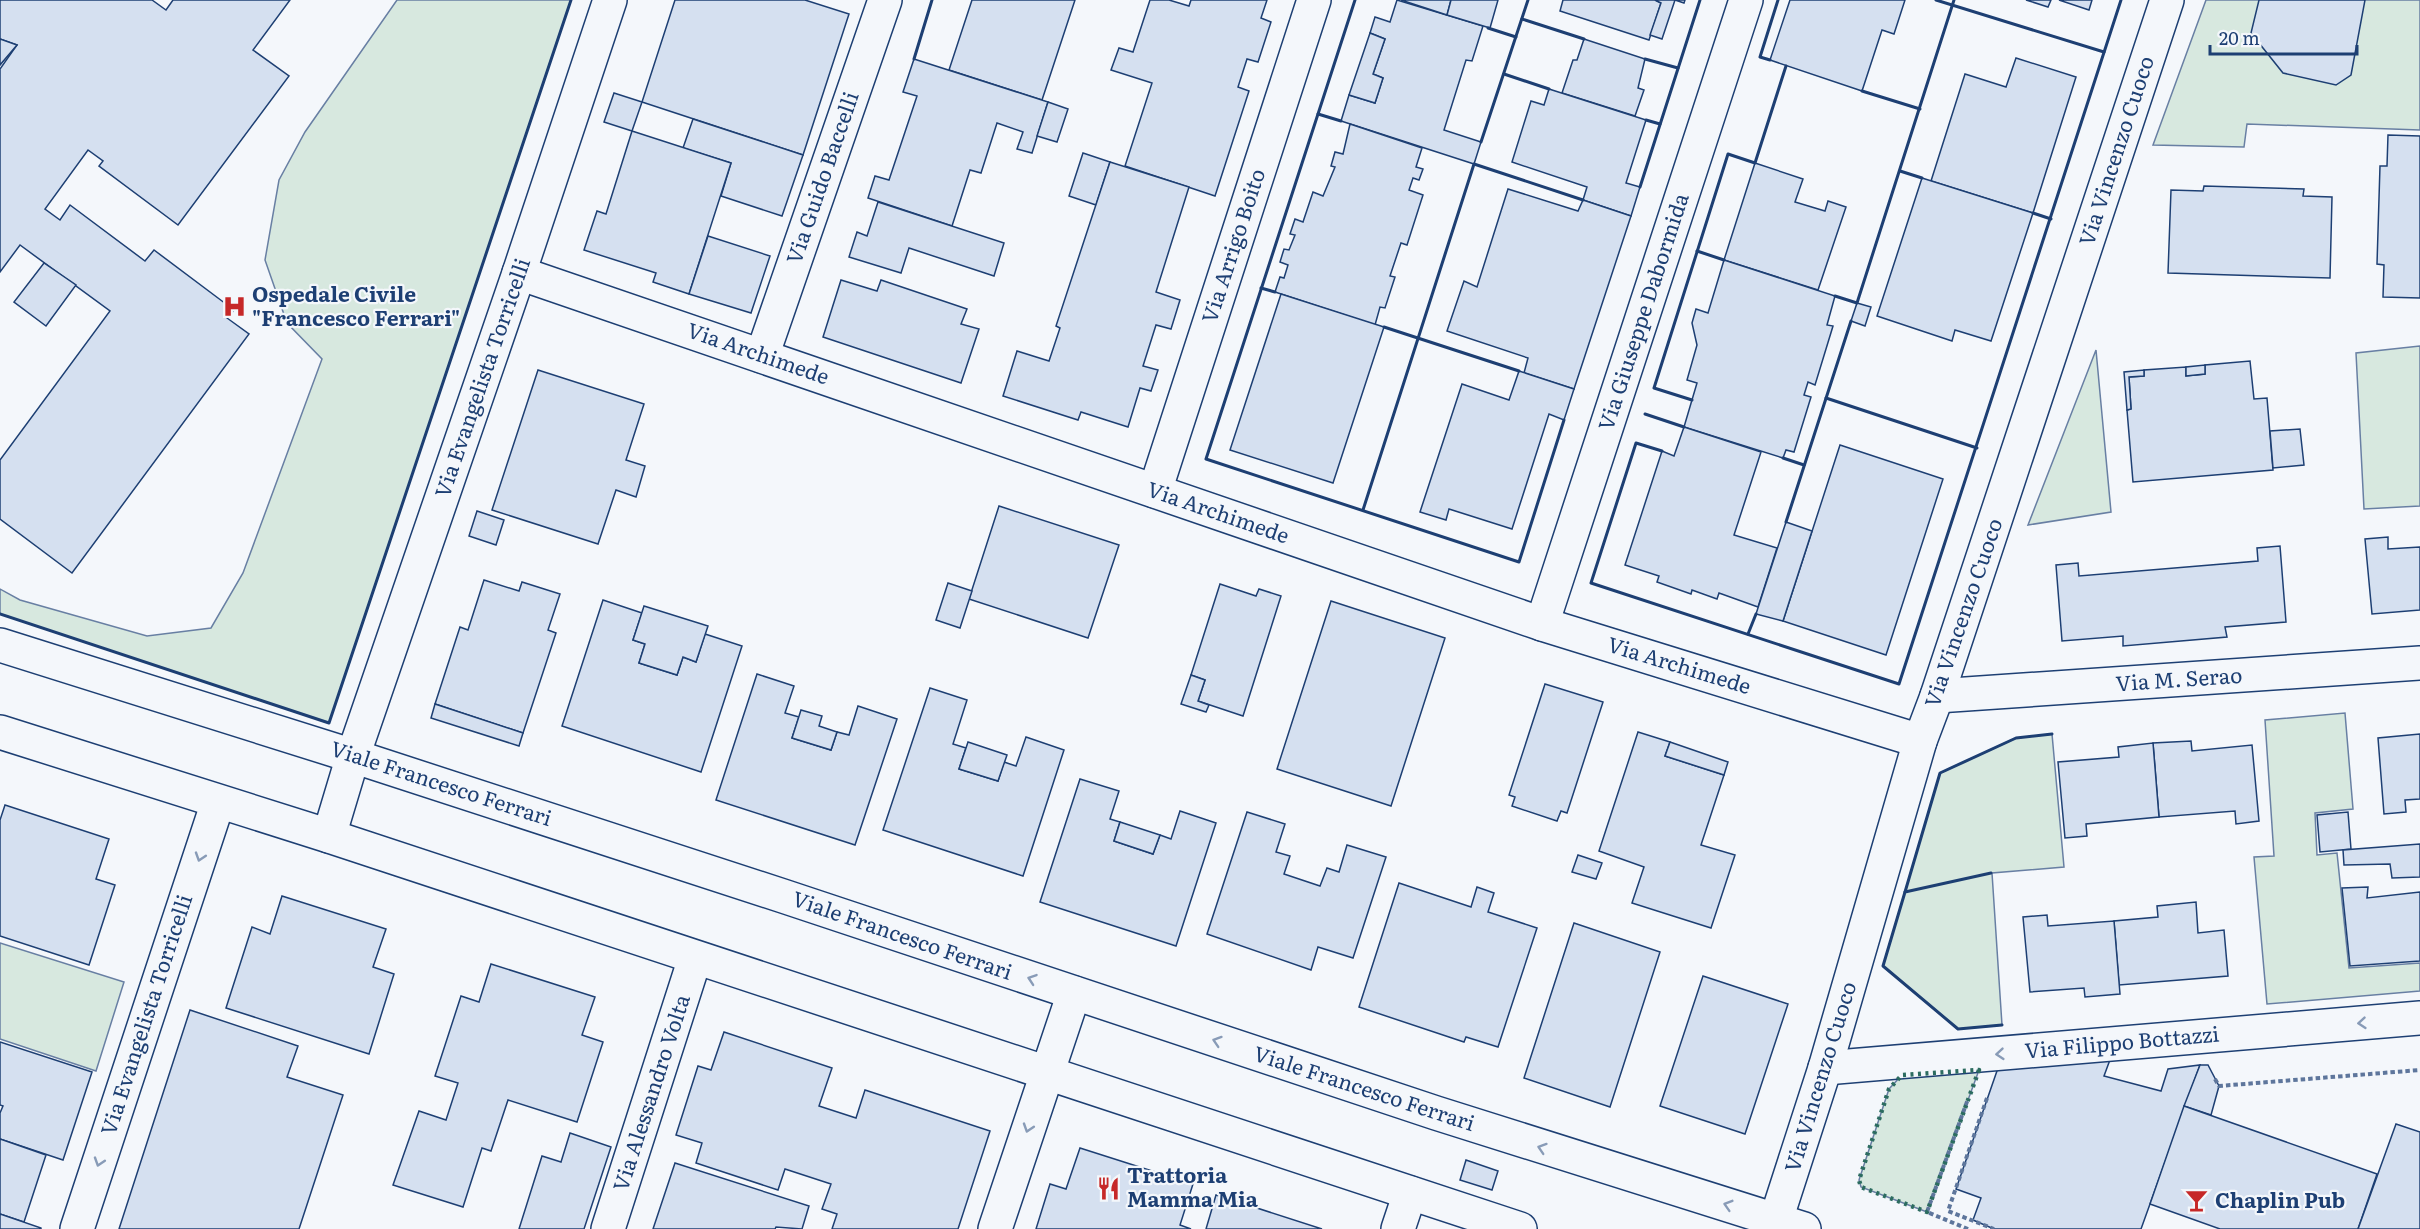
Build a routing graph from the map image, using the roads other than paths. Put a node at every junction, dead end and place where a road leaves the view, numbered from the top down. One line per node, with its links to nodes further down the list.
1 (610, 0): 6 (street, Via Evangelista Torricelli)
2 (885, 0): 7 (street, Via Guido Baccelli)
3 (1314, 0): 8 (street, Via Arrigo Boito)
4 (1746, 0): 9 (street, Via Giuseppe Dabormida)
5 (2167, 0): 12 (street, Via Vincenzo Cuoco)
6 (519, 273): 7 (street, Via Archimede); 15 (street, Via Evangelista Torricelli)
7 (762, 356): 8 (street, Via Archimede)
8 (1155, 491): 9 (street, Via Archimede)
9 (1542, 624): 14 (street, Via Archimede)
10 (0, 645): 15 (street, Viale Francesco Ferrari)
11 (2420, 663): 12 (street, Via M. Serao)
12 (1937, 696): 14 (street, Via Vincenzo Cuoco)
13 (0, 732): 16 (street)
14 (1920, 741): 21 (street, Via Vincenzo Cuoco)
15 (353, 756): 17 (street, Via Evangelista Torricelli); 19 (street, Viale Francesco Ferrari, one-way to 15)
16 (218, 802): 17 (street); 25 (street, Via Evangelista Torricelli, one-way to 25)
17 (329, 836): 18 (street)
18 (695, 958): 22 (street); 26 (street, Via Alessandro Volta)
19 (1074, 993): 22 (street); 24 (street, Viale Francesco Ferrari, one-way to 19)
20 (2420, 1018): 21 (street, Via Filippo Bottazzi, one-way to 21)
21 (1825, 1068): 24 (street, Via Vincenzo Cuoco)
22 (1047, 1072): 23 (street); 27 (street, one-way to 27)
23 (1410, 1192): 28 (street); 29 (street)
24 (1784, 1226)
25 (77, 1229)
26 (609, 1229)
27 (995, 1229)
28 (1398, 1229)
29 (1520, 1229)

